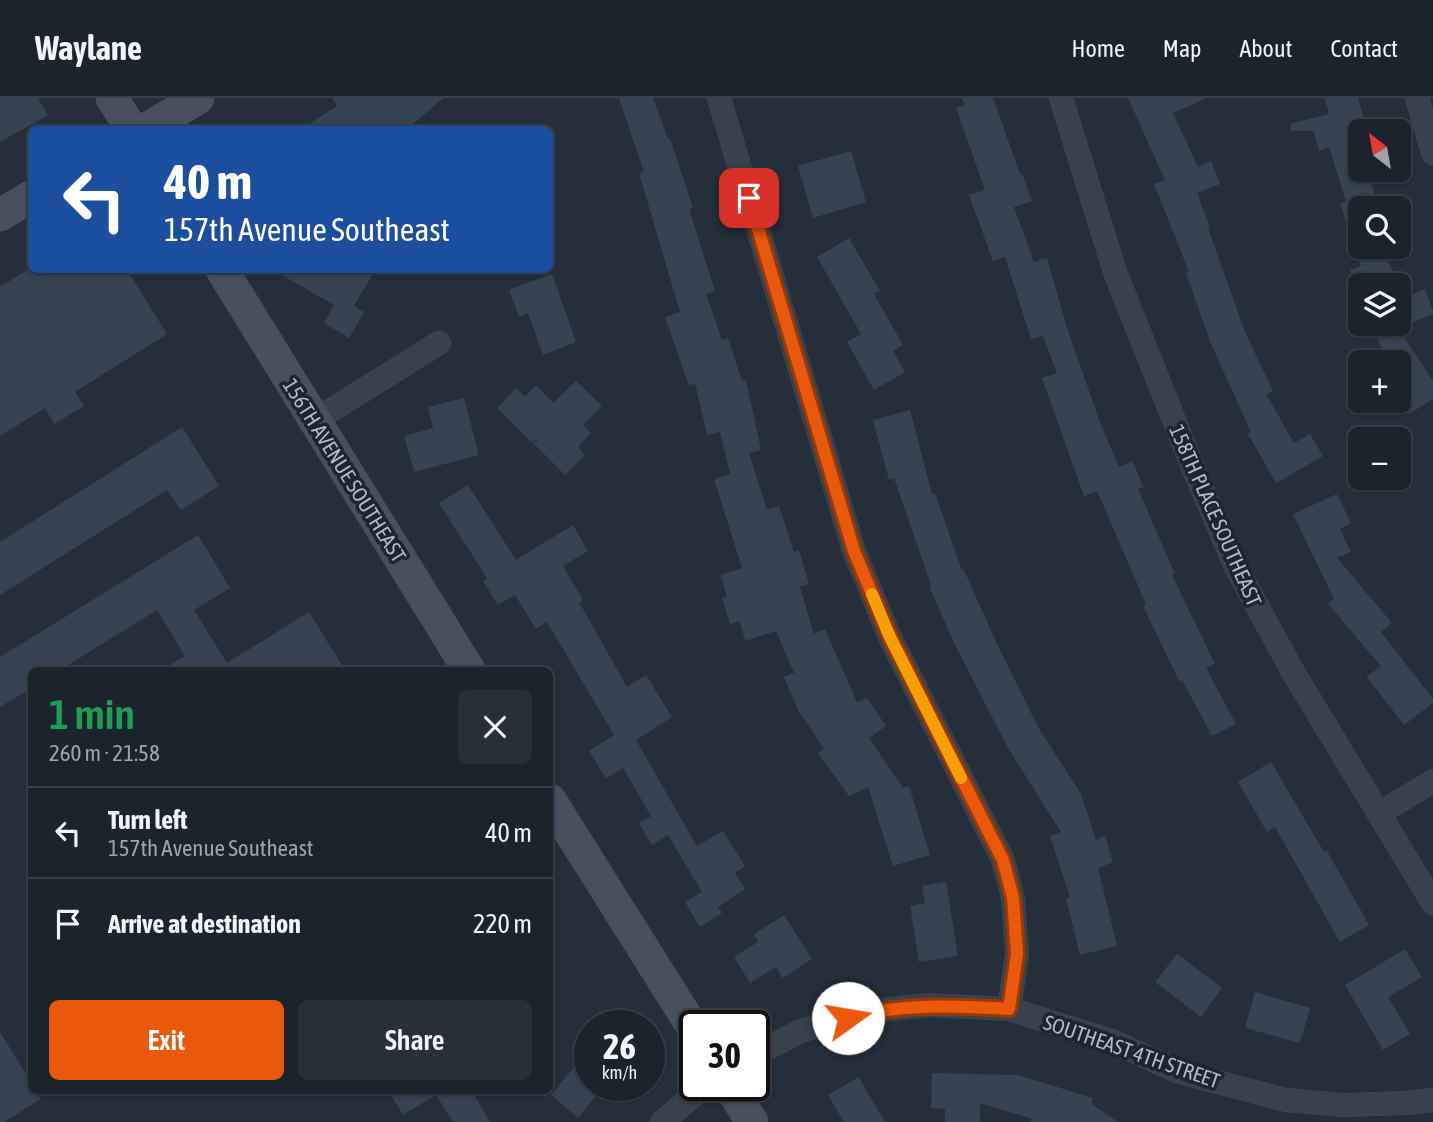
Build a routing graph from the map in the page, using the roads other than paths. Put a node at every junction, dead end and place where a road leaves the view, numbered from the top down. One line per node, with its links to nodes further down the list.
1 (112, 98): 6 (street)
2 (198, 98): 7 (street)
3 (719, 98): 19 (street)
4 (1062, 98): 17 (street, 158TH PLACE SOUTHEAST)
5 (1417, 98): 8 (street)
6 (130, 126)
7 (152, 126)
8 (1433, 153)
9 (28, 198): 10 (street)
10 (0, 215)
11 (224, 273): 13 (street, 156TH AVENUE SOUTHEAST)
12 (439, 343): 13 (street)
13 (314, 421): 14 (street, 156TH AVENUE SOUTHEAST)
14 (467, 667)
15 (1433, 781): 17 (street)
16 (553, 805): 20 (street)
17 (1380, 813): 18 (street, 158TH PLACE SOUTHEAST)
18 (1433, 903)
19 (1009, 1009): 21 (street, SOUTHEAST 4TH STREET); 22 (street, SOUTHEAST 4TH STREET)
20 (682, 1010)
21 (770, 1047)
22 (1433, 1100)
23 (687, 1101): 25 (street)
24 (739, 1101): 26 (street)
25 (662, 1122)
26 (752, 1122)

